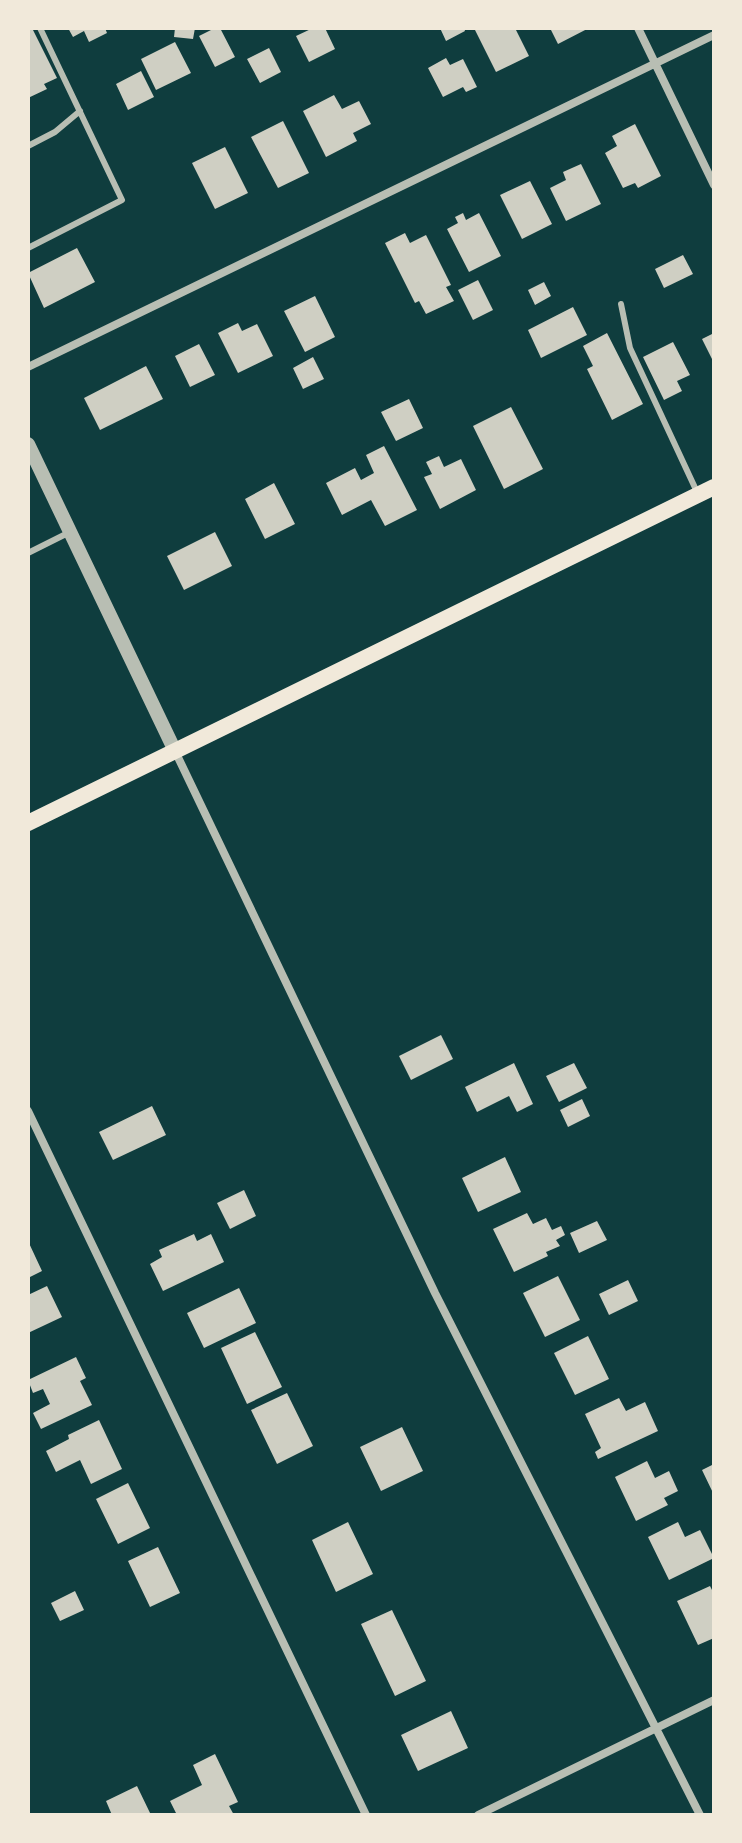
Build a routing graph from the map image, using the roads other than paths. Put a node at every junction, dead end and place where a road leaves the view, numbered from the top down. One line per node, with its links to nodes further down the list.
1 (40, 28): 5 (lane)
2 (638, 28): 4 (street)
3 (714, 35): 4 (street)
4 (655, 63): 7 (street); 10 (street)
5 (80, 111): 6 (lane); 8 (lane)
6 (28, 146)
7 (714, 185)
8 (28, 248)
9 (621, 304): 12 (lane)
10 (28, 367)
11 (28, 444): 13 (street)
12 (706, 491): 15 (main road)
13 (70, 531): 14 (lane); 15 (street)
14 (28, 553)
15 (175, 751): 16 (main road); 19 (street)
16 (28, 823)
17 (28, 1111): 20 (street)
18 (714, 1700): 19 (street)
19 (657, 1728): 21 (street); 22 (street)
20 (366, 1815)
21 (478, 1815)
22 (700, 1815)

